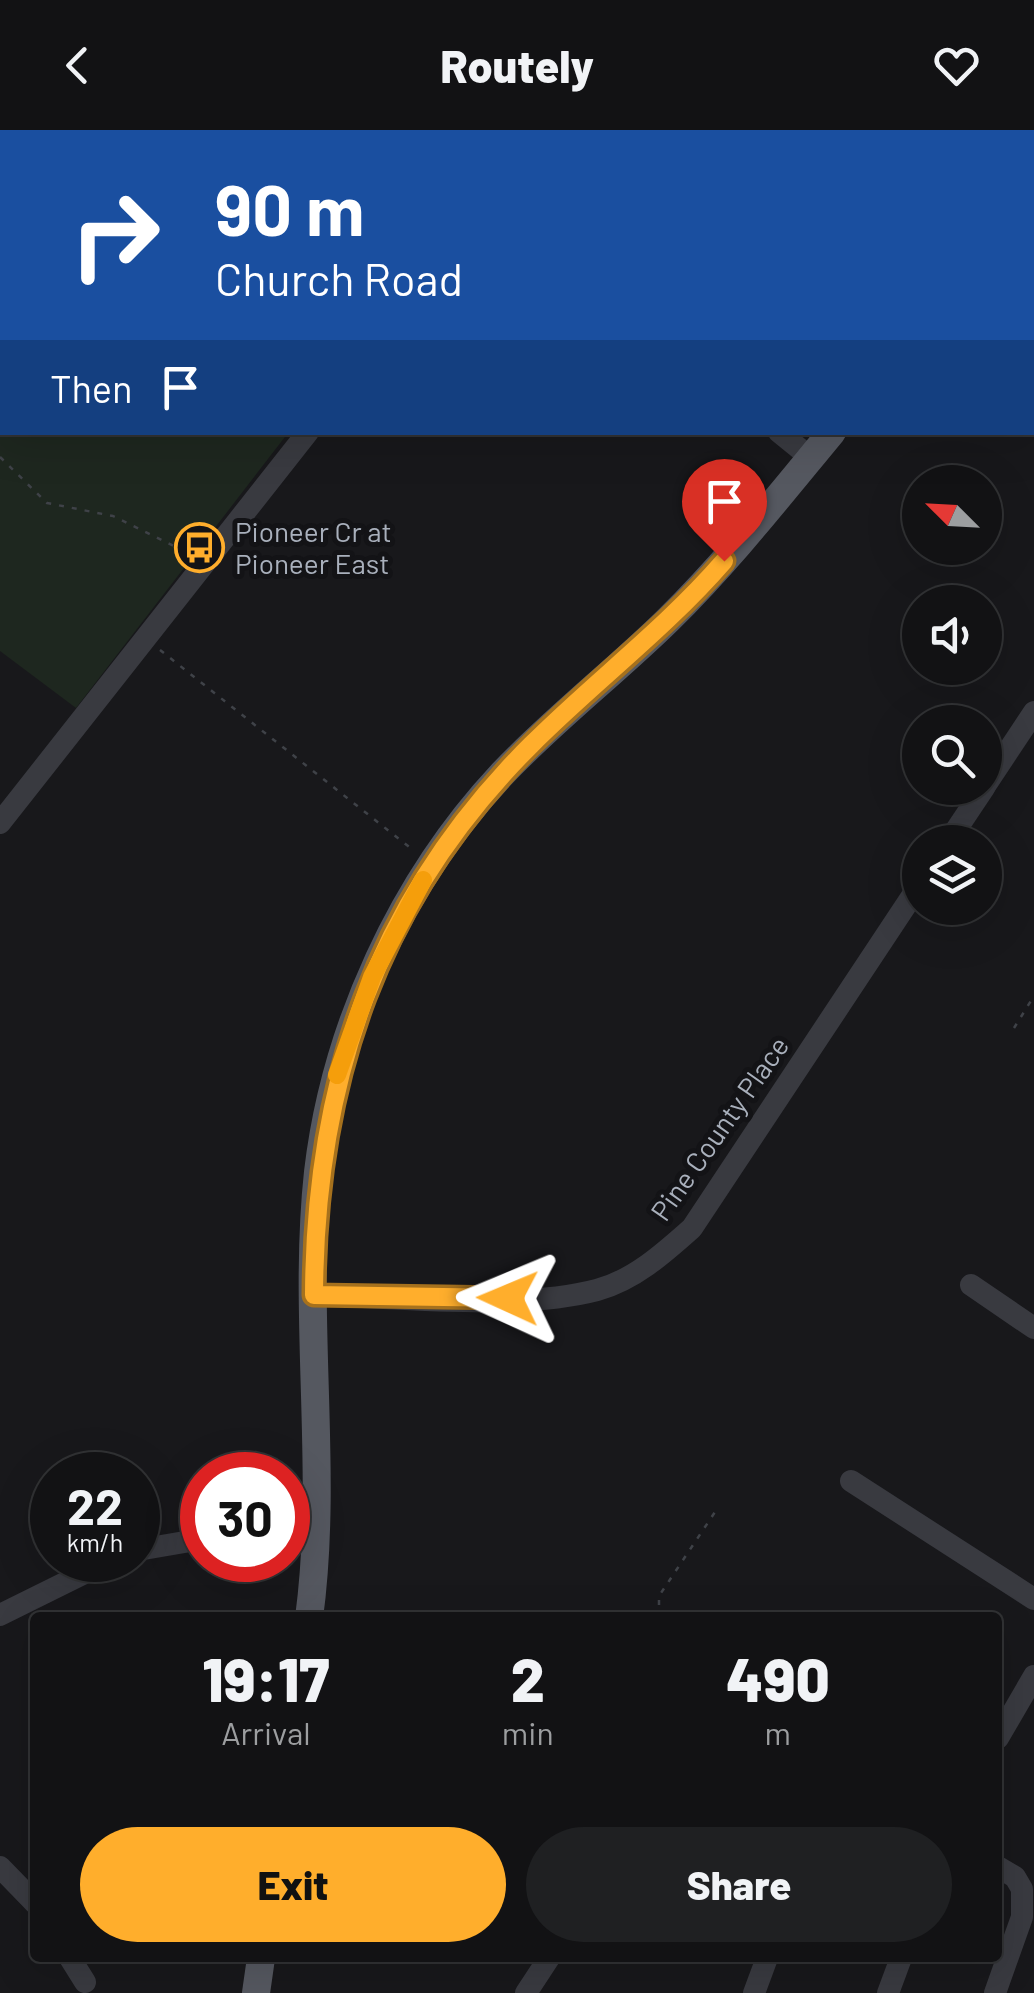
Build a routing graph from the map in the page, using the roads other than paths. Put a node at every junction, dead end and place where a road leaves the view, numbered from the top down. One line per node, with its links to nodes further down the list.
1 (306, 435): 7 (street)
2 (782, 435): 4 (street)
3 (830, 435): 4 (main road)
4 (811, 458): 10 (main road)
5 (1034, 712): 6 (street)
6 (1002, 761)
7 (0, 823)
8 (902, 911): 10 (street, Pine County Place)
9 (971, 1286): 11 (street)
10 (314, 1295): 12 (main road)
11 (1034, 1328)
12 (306, 1452)
13 (852, 1480): 16 (street)
14 (67, 1582): 18 (street)
15 (306, 1582): 17 (main road)
16 (1034, 1599)
17 (308, 1612)
18 (0, 1615)
19 (1034, 1676): 20 (street)
20 (1002, 1731)
21 (0, 1867): 24 (street)
22 (1002, 1868): 23 (street)
23 (1026, 1879): 35 (street)
24 (30, 1898)
25 (72, 1962): 30 (street)
26 (260, 1962): 31 (main road)
27 (546, 1962): 32 (street)
28 (766, 1962): 33 (street)
29 (900, 1962): 34 (street)
30 (85, 1982)
31 (256, 1993)
32 (526, 1993)
33 (754, 1993)
34 (888, 1993)
35 (995, 1993)

